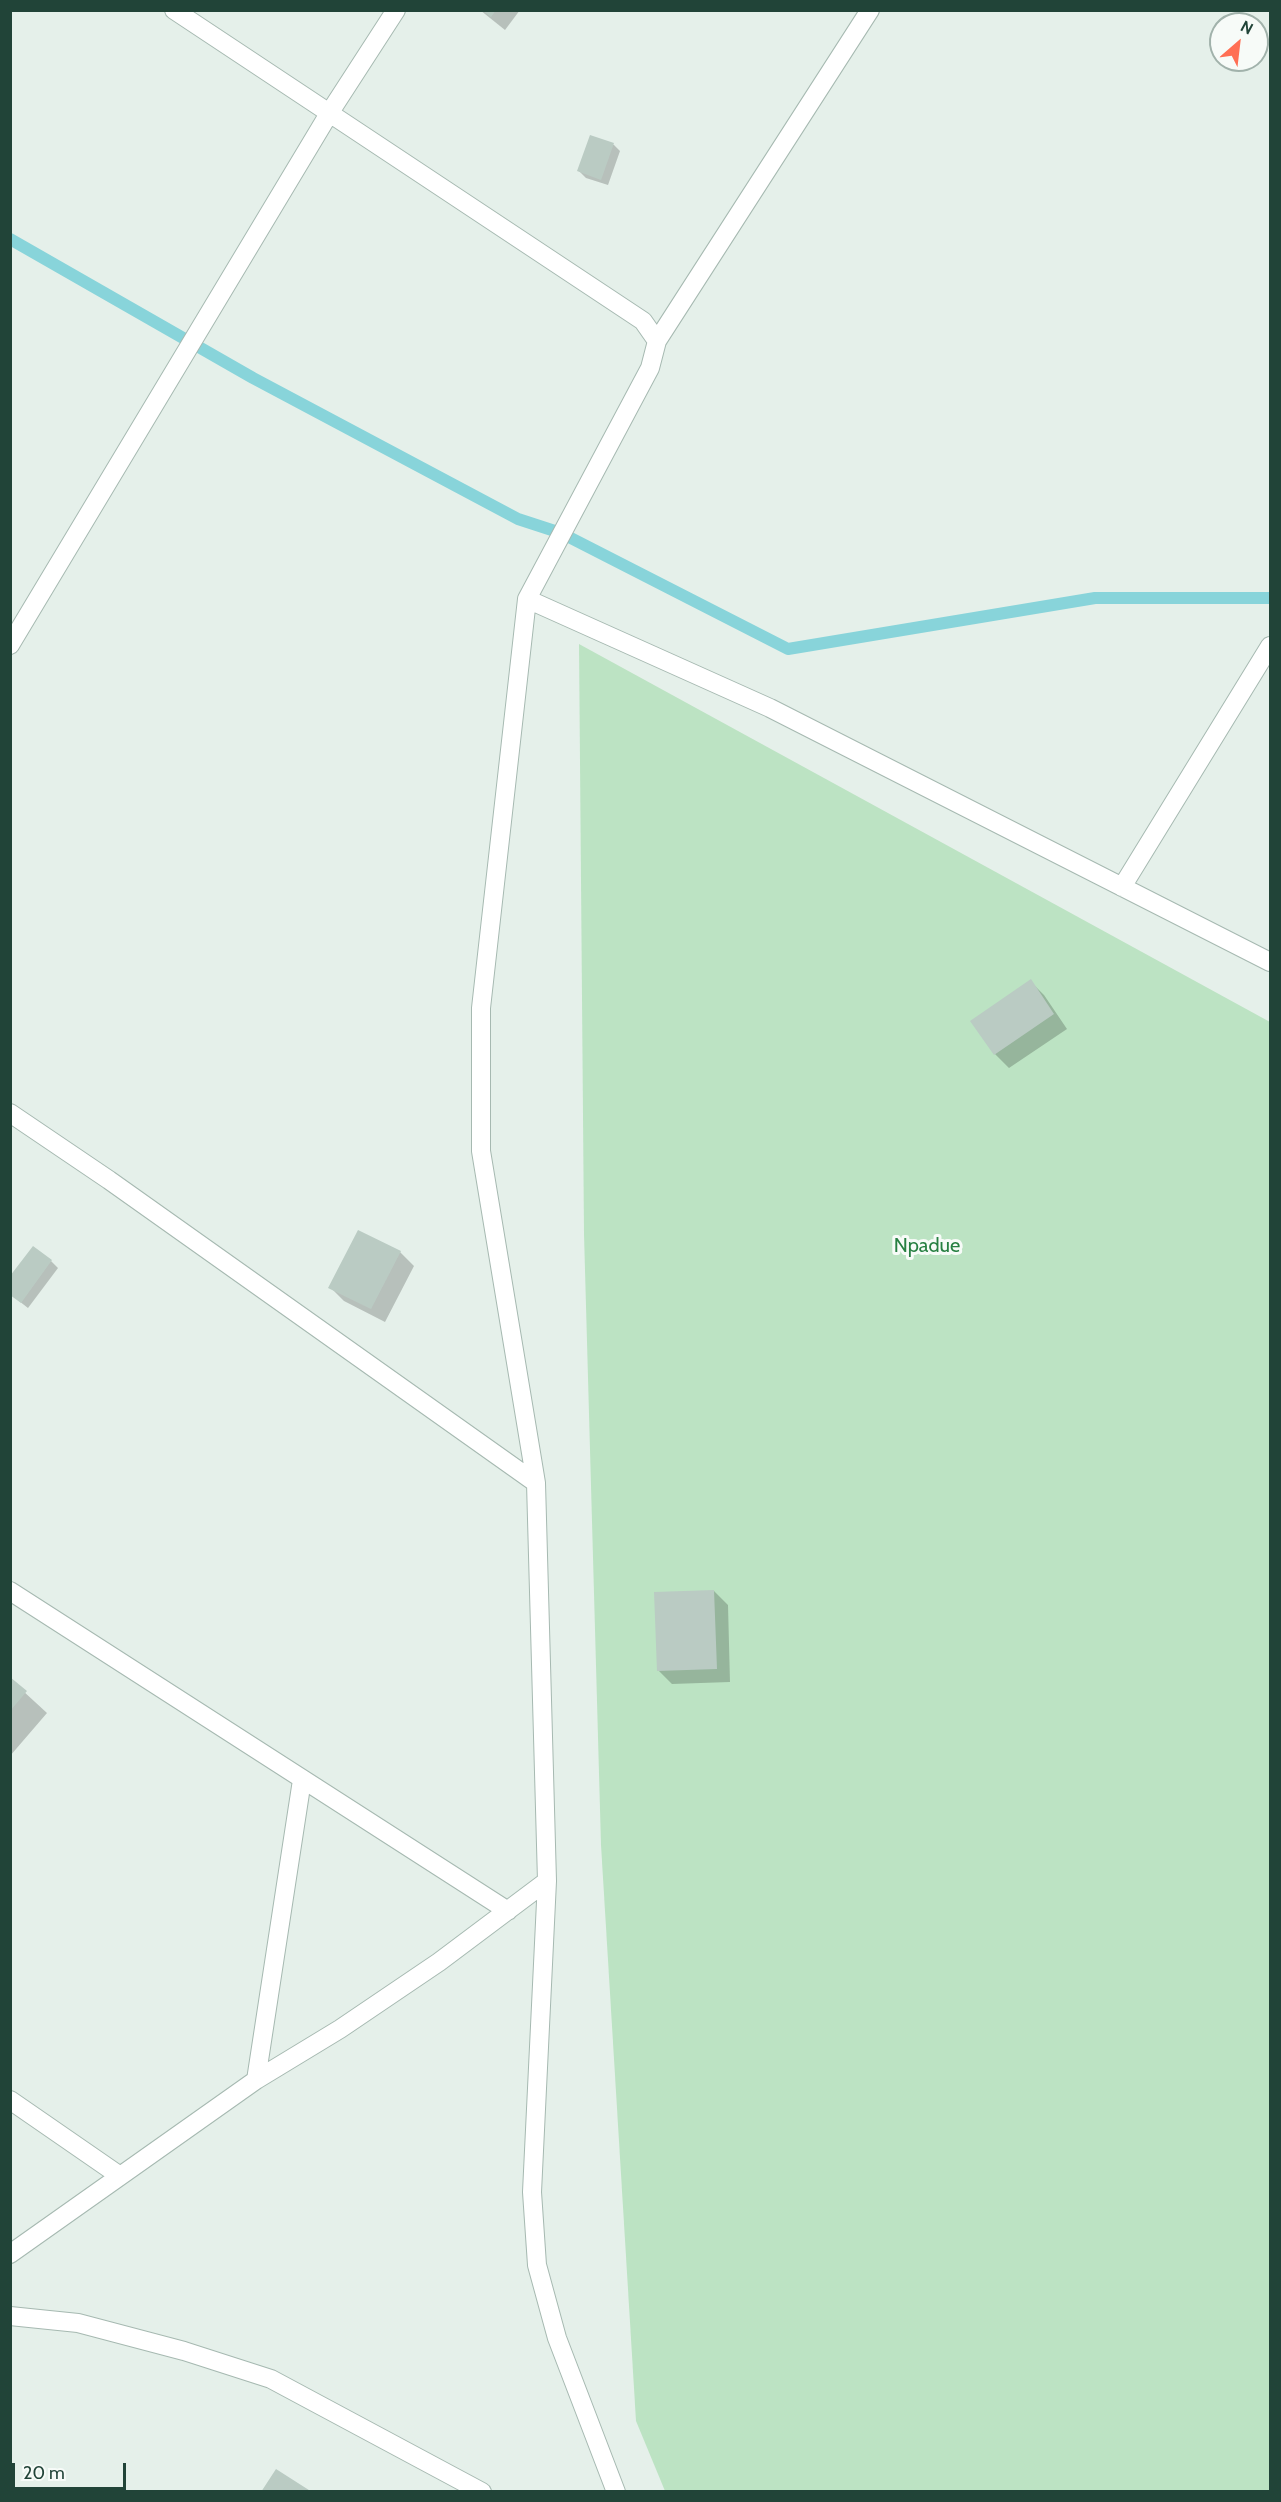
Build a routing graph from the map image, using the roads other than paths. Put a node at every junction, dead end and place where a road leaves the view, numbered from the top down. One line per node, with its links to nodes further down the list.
1 (174, 10): 4 (street)
2 (396, 10): 4 (street)
3 (870, 10): 5 (street)
4 (330, 112): 5 (street); 7 (street)
5 (657, 341): 6 (street)
6 (527, 599): 9 (street); 12 (street)
7 (10, 645)
8 (1270, 646): 9 (street)
9 (1122, 887): 10 (street)
10 (1270, 962)
11 (10, 1113): 12 (street)
12 (536, 1483): 15 (street)
13 (10, 1591): 14 (street)
14 (302, 1780): 16 (street); 17 (street)
15 (547, 1881): 16 (street); 23 (street)
16 (508, 1911): 17 (street)
17 (256, 2080): 19 (street)
18 (10, 2100): 19 (street)
19 (120, 2176): 20 (street)
20 (10, 2254)
21 (10, 2316): 22 (street)
22 (482, 2492)
23 (616, 2492)

